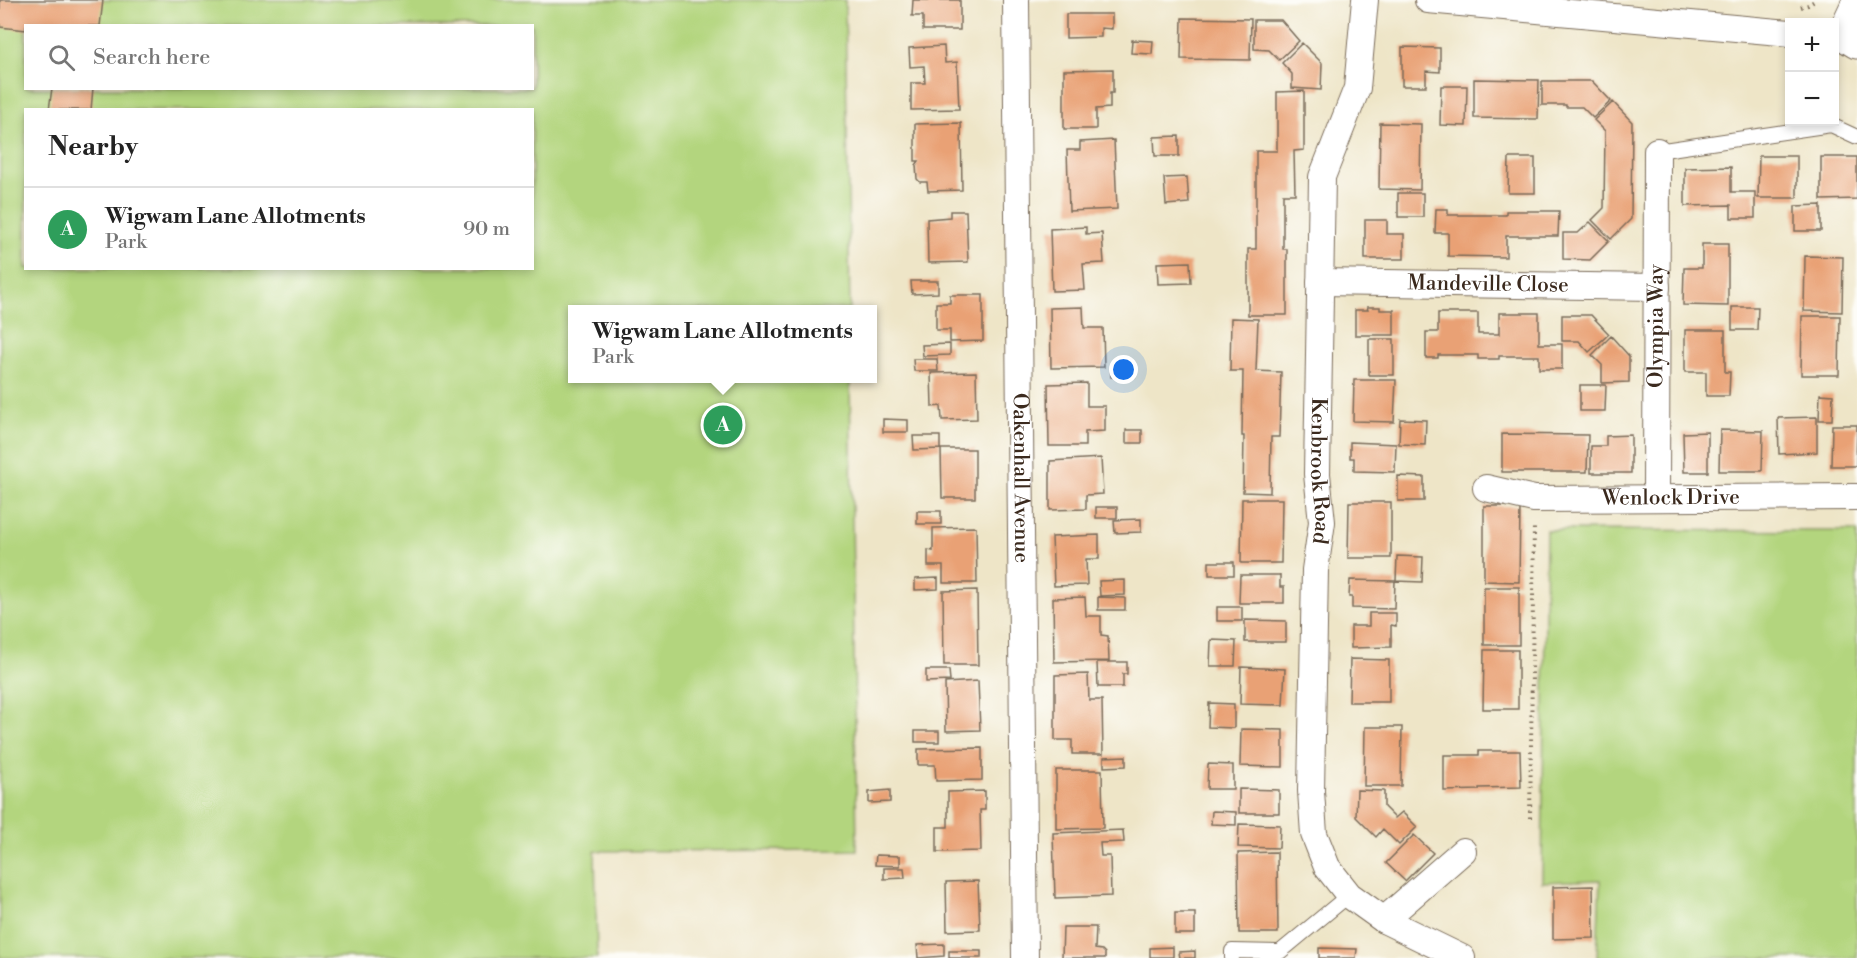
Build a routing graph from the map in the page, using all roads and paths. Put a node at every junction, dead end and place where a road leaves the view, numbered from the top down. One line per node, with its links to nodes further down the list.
1 (1016, 0): 17 (street, Oakenhall Avenue)
2 (1365, 0): 7 (street, Kenbrook Road)
3 (1428, 0): 4 (street)
4 (1785, 33)
5 (1857, 137): 6 (lane)
6 (1657, 151): 8 (street, Olympia Way)
7 (1320, 282): 8 (street, Mandeville Close); 15 (street, Kenbrook Road)
8 (1656, 287): 11 (street, Olympia Way)
9 (1486, 488): 12 (street, Wenlock Drive)
10 (1857, 497): 11 (street, Wenlock Drive)
11 (1656, 498): 12 (street, Wenlock Drive)
12 (1534, 499): 13 (path)
13 (1530, 818)
14 (1463, 851): 16 (street)
15 (1349, 895): 16 (street, Kenbrook Road); 18 (lane)
16 (1384, 920): 19 (street, Kenbrook Road)
17 (1025, 958)
18 (1232, 958)
19 (1462, 958)

